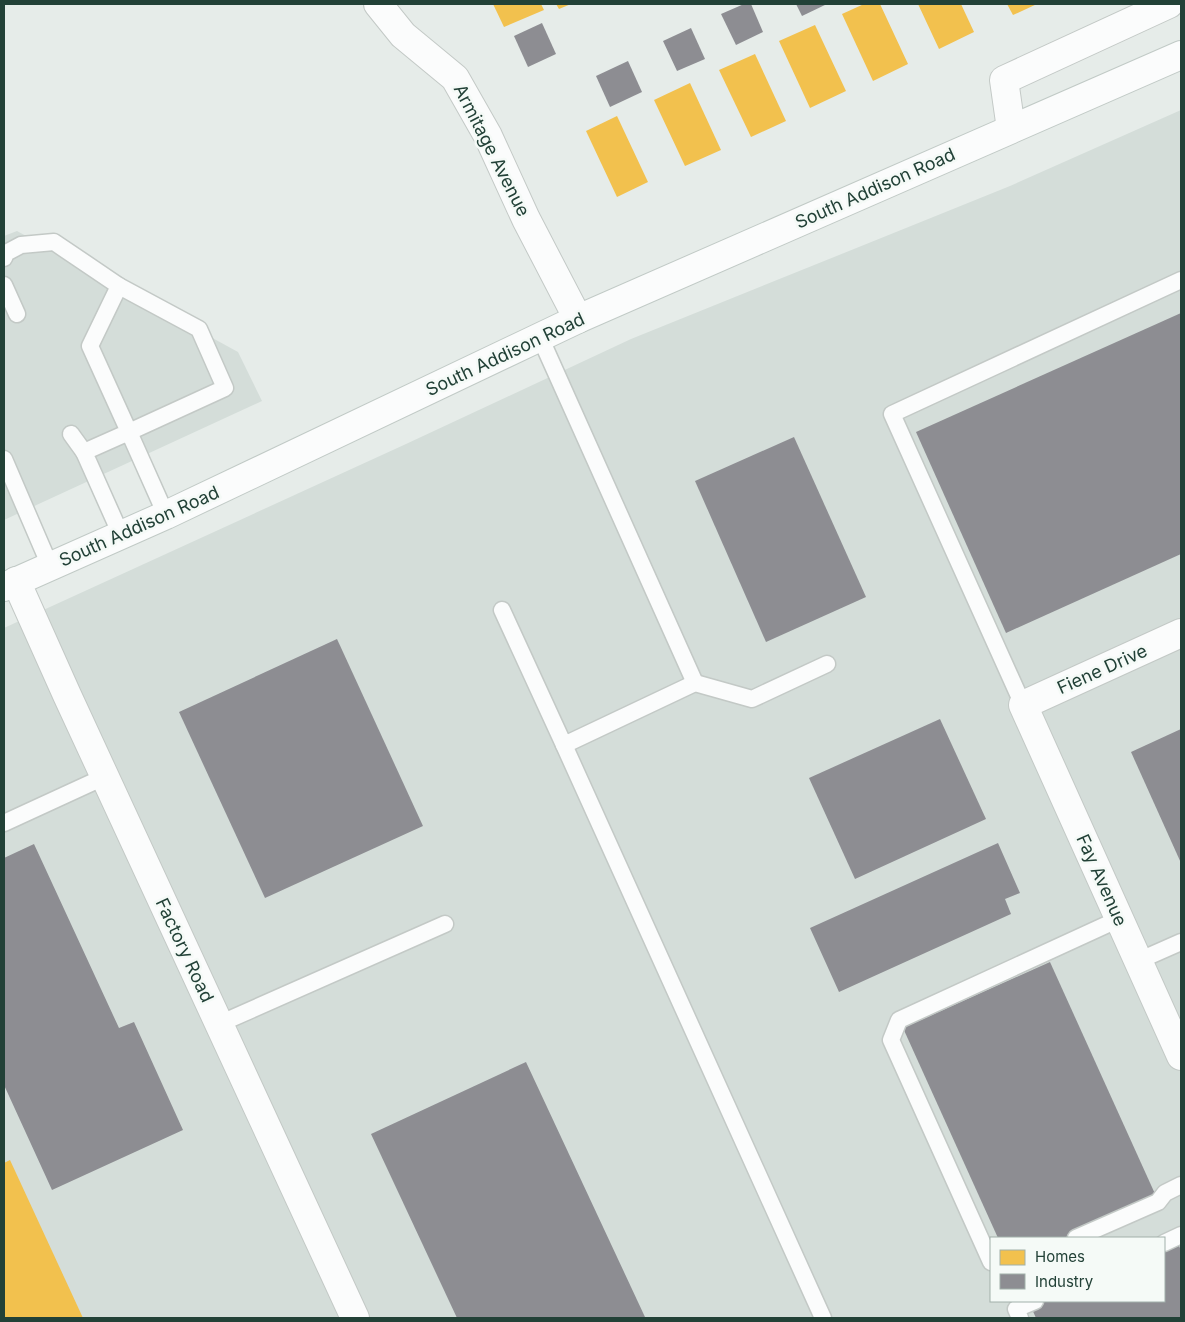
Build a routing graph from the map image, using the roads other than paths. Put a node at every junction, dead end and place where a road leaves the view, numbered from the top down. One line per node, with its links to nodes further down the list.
1 (378, 4): 10 (street, Armitage Avenue)
2 (1168, 4): 4 (street)
3 (1181, 55): 4 (street, South Addison Road)
4 (1011, 128): 10 (street, South Addison Road)
5 (4, 258): 8 (lane)
6 (1181, 280): 25 (lane)
7 (4, 285): 9 (lane)
8 (119, 286): 12 (lane); 12 (lane)
9 (17, 314)
10 (578, 319): 11 (street, South Addison Road)
11 (540, 337): 17 (street, South Addison Road); 24 (lane)
12 (129, 432): 14 (lane); 17 (lane)
13 (71, 434): 14 (lane)
14 (84, 452): 18 (lane)
15 (4, 459): 16 (lane)
16 (10, 492): 19 (lane)
17 (166, 514): 18 (street, South Addison Road)
18 (121, 535): 19 (street, South Addison Road)
19 (50, 566): 20 (street, South Addison Road)
20 (10, 584): 27 (street, Factory Road)
21 (502, 610): 26 (lane)
22 (1181, 633): 25 (street, Fiene Drive)
23 (828, 664): 24 (lane)
24 (695, 683): 26 (lane)
25 (1023, 705): 29 (street, Fay Avenue)
26 (564, 745): 42 (lane)
27 (104, 777): 28 (lane); 33 (street, Factory Road)
28 (4, 822)
29 (1119, 919): 32 (street, Fay Avenue); 39 (lane)
30 (445, 924): 33 (lane)
31 (1181, 942): 32 (lane)
32 (1138, 961): 34 (street, Fay Avenue)
33 (219, 1024): 41 (street, Factory Road)
34 (1181, 1056)
35 (1181, 1185): 37 (lane)
36 (1181, 1235): 38 (lane)
37 (1078, 1237)
38 (1165, 1242)
39 (990, 1260)
40 (1033, 1302): 43 (lane)
41 (355, 1318)
42 (823, 1318)
43 (1020, 1318)

